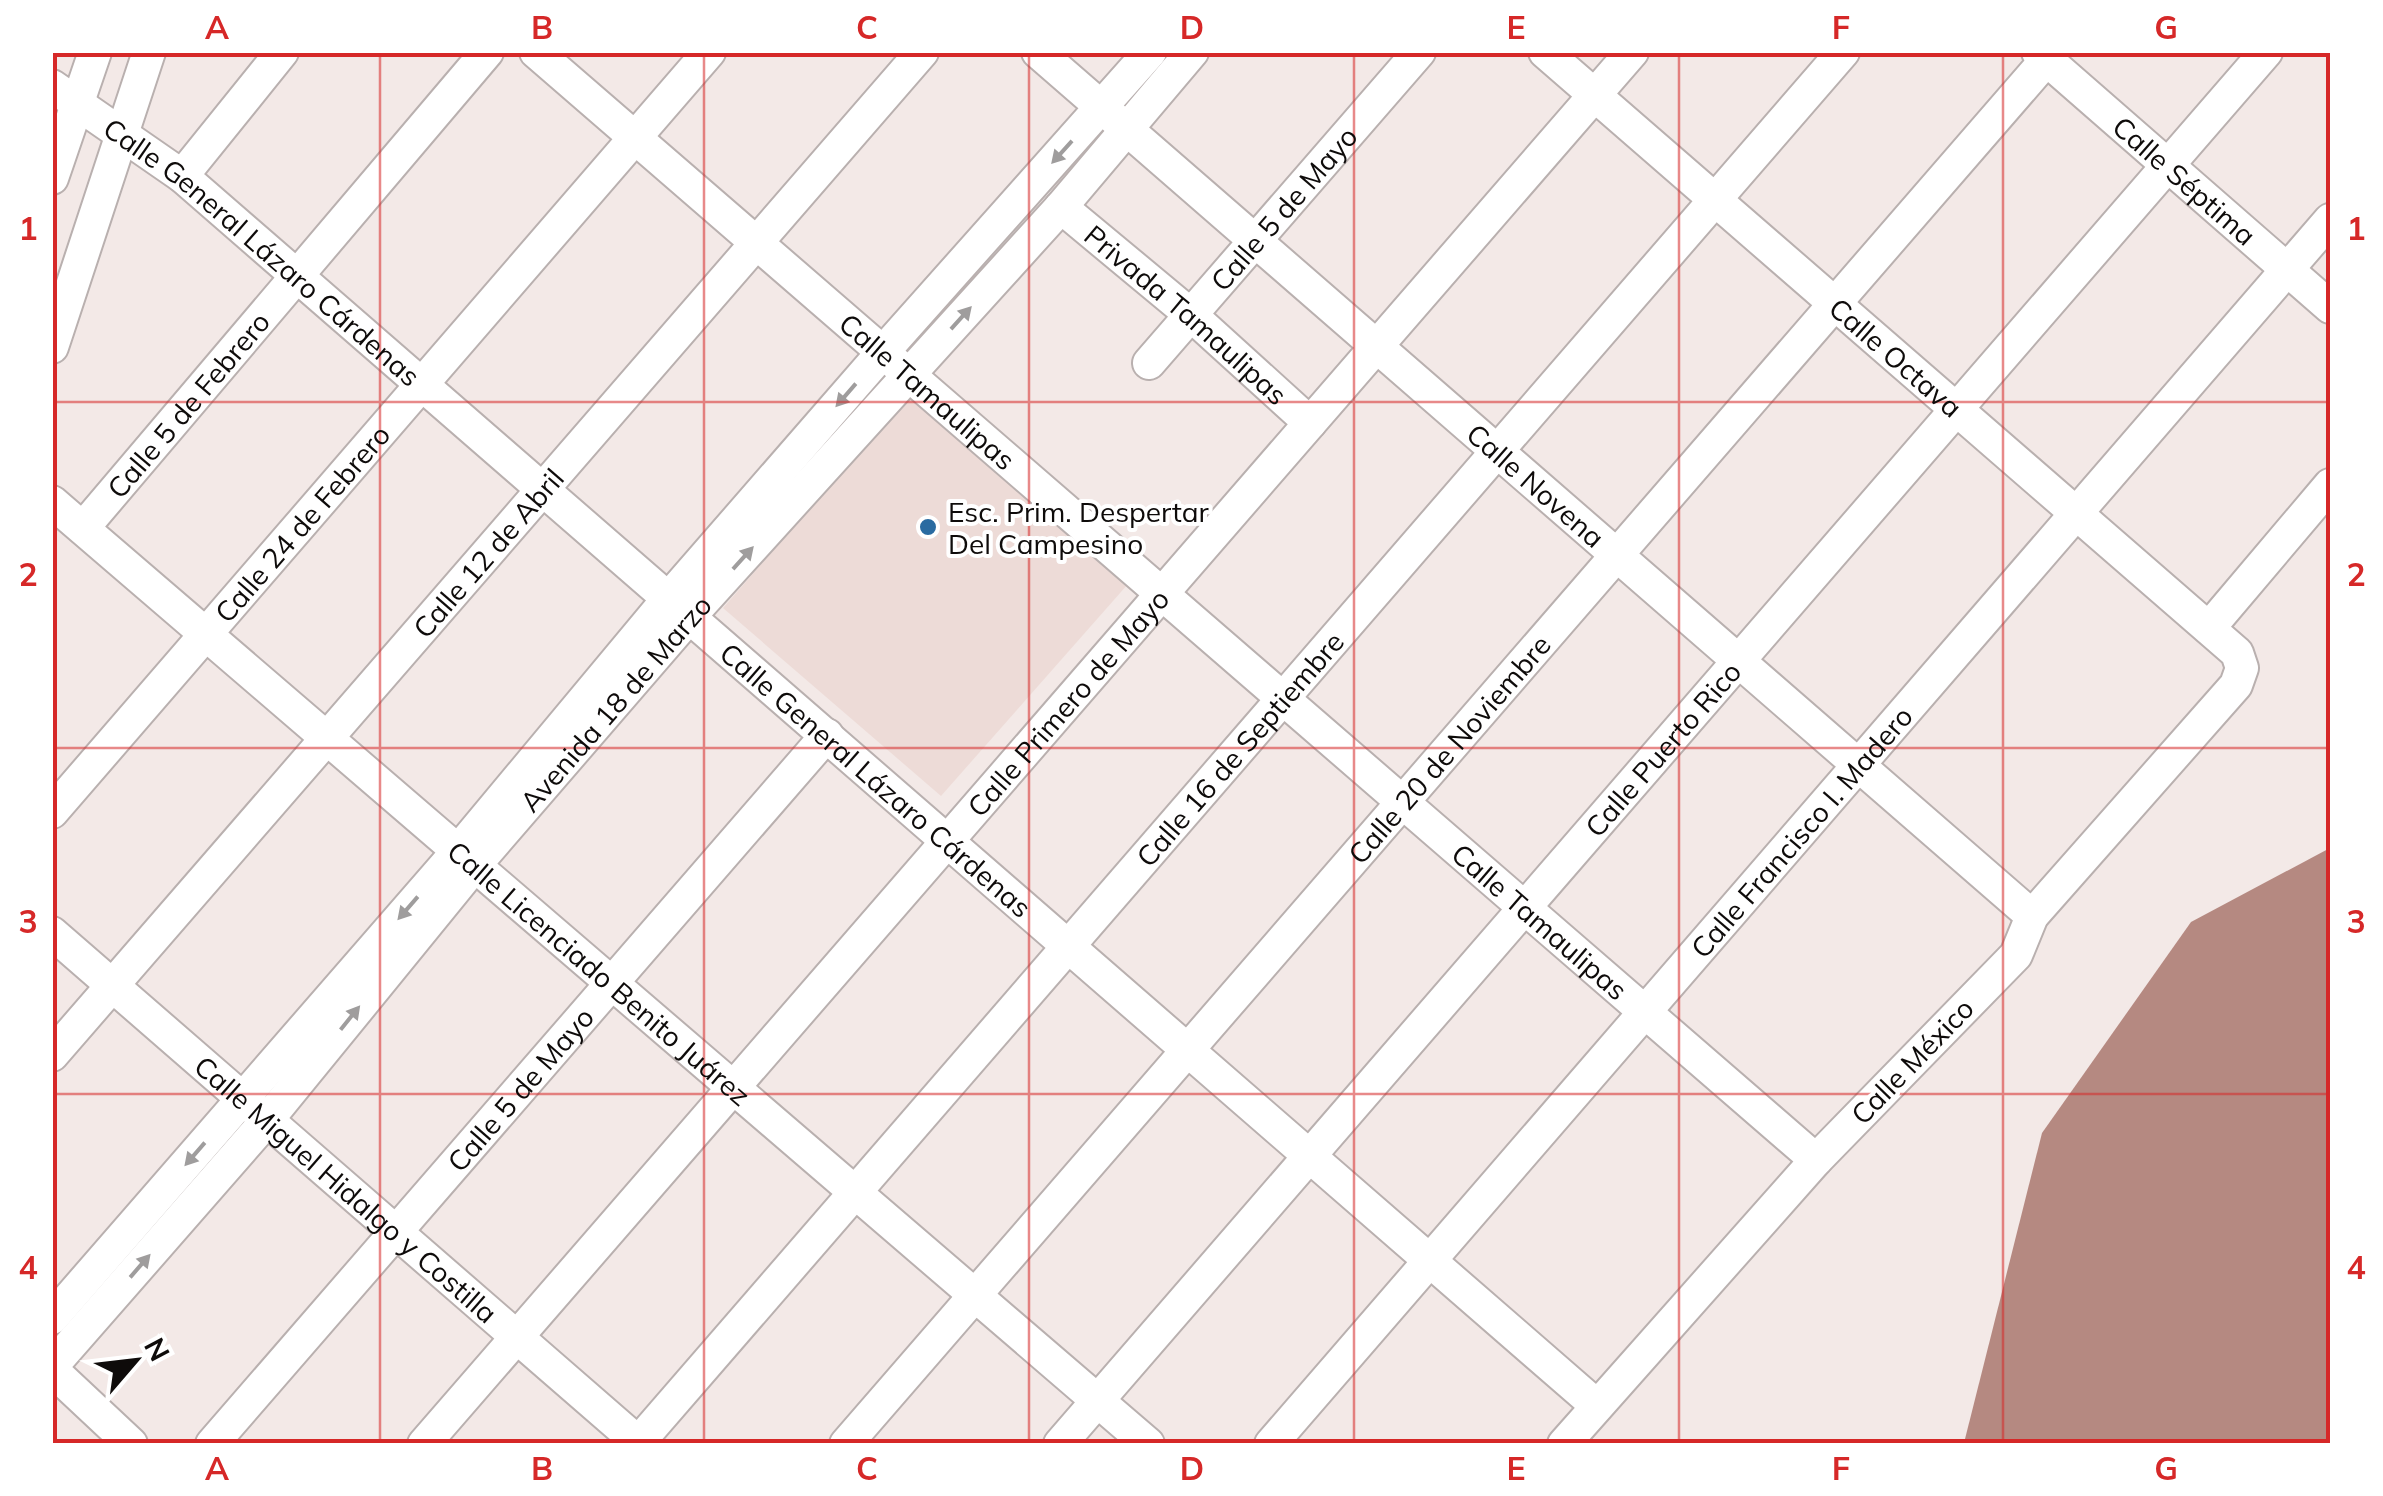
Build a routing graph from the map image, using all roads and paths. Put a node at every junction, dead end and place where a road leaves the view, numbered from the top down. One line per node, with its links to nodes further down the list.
1 (96, 52): 17 (street)
2 (149, 52): 20 (street)
3 (282, 52): 23 (street)
4 (487, 52): 31 (street, Calle 5 de Febrero)
5 (536, 52): 21 (street, Calle Tamaulipas)
6 (709, 52): 21 (street, Calle 24 de Febrero)
7 (922, 52): 29 (street, Calle 12 de Abril)
8 (1038, 52): 19 (street, Calle Novena)
9 (1150, 52): 19 (street, Avenida 18 de Marzo)
10 (1192, 52): 19 (street, Avenida 18 de Marzo)
11 (1419, 52): 28 (street, Calle 5 de Mayo)
12 (1545, 52): 18 (street, Calle Octava)
13 (1632, 52): 18 (street, Calle Primero de Mayo)
14 (1843, 52): 25 (street, Calle 16 de Septiembre)
15 (2266, 52): 22 (street, Calle Puerto Rico)
16 (2046, 55): 22 (street, Calle Séptima); 32 (street, Calle 20 de Noviembre)
17 (65, 94): 20 (street, Calle General Lázaro Cárdenas); 24 (street)
18 (1594, 95): 25 (street, Calle Octava); 35 (street, Calle Primero de Mayo)
19 (1114, 118): 26 (street, Avenida 18 de Marzo); 28 (street, Calle Novena); 37 (street, Avenida 18 de Marzo, one-way to 37)
20 (124, 134): 23 (street, Calle General Lázaro Cárdenas); 36 (street)
21 (635, 138): 29 (street, Calle Tamaulipas); 40 (street, Calle 24 de Febrero)
22 (2168, 166): 30 (street, Calle Séptima); 41 (street, Calle Puerto Rico)
23 (182, 176): 31 (street, Calle General Lázaro Cárdenas)
24 (52, 178)
25 (1715, 200): 32 (street, Calle Octava); 43 (street, Calle 16 de Septiembre)
26 (1062, 207): 34 (street, Privada Tamaulipas); 39 (street, Avenida 18 de Marzo, one-way to 26)
27 (2330, 220): 30 (street, Calle Francisco I. Madero)
28 (1255, 241): 34 (street, Calle 5 de Mayo); 35 (street, Calle Novena)
29 (756, 243): 37 (street, Calle Tamaulipas); 45 (street, Calle 12 de Abril)
30 (2288, 270): 33 (street, Calle Séptima); 47 (street, Calle Francisco I. Madero)
31 (298, 276): 40 (street, Calle General Lázaro Cárdenas); 48 (street, Calle 5 de Febrero)
32 (1835, 304): 41 (street, Calle Octava); 49 (street, Calle 20 de Noviembre)
33 (2330, 307)
34 (1191, 315): 38 (street, Calle 5 de Mayo); 42 (street, Privada Tamaulipas)
35 (1376, 346): 42 (street, Calle Primero de Mayo); 43 (street, Calle Novena)
36 (52, 347)
37 (883, 352): 39 (street, Calle Tamaulipas); 51 (street, Avenida 18 de Marzo, one-way to 51)
38 (1149, 363)
39 (908, 376): 50 (street, Calle Tamaulipas); 51 (street, Avenida 18 de Marzo, one-way to 39)
40 (422, 384): 45 (street, Calle General Lázaro Cárdenas); 53 (street, Calle 24 de Febrero)
41 (1957, 409): 47 (street, Calle Octava); 54 (street, Calle Puerto Rico)
42 (1310, 423): 50 (street, Calle Primero de Mayo)
43 (1497, 451): 49 (street, Calle Novena); 56 (street, Calle 16 de Septiembre)
44 (2330, 485): 52 (street)
45 (543, 489): 51 (street, Calle General Lázaro Cárdenas); 58 (street, Calle 12 de Abril)
46 (52, 502): 48 (street, Calle Licenciado Benito Juárez)
47 (2076, 513): 52 (street, Calle Octava); 59 (street, Calle Francisco I. Madero)
48 (83, 528): 53 (street, Calle Licenciado Benito Juárez)
49 (1617, 555): 54 (street, Calle Novena); 60 (street, Calle 20 de Noviembre)
50 (1162, 594): 56 (street, Calle Tamaulipas); 62 (street, Calle Primero de Mayo)
51 (679, 608): 57 (street, Calle General Lázaro Cárdenas); 63 (street, Avenida 18 de Marzo)
52 (2210, 628): 55 (street, Calle Octava)
53 (206, 634): 58 (street, Calle Licenciado Benito Juárez); 61 (street, Calle 24 de Febrero)
54 (1738, 661): 59 (street, Calle Novena); 64 (street, Calle Puerto Rico)
55 (2242, 668): 65 (street, Calle México)
56 (1283, 699): 60 (street, Calle Tamaulipas); 67 (street, Calle 16 de Septiembre)
57 (827, 735): 62 (street, Calle General Lázaro Cárdenas); 68 (street, Calle 5 de Mayo)
58 (326, 738): 63 (street, Calle Licenciado Benito Juárez); 69 (street, Calle 12 de Abril)
59 (1859, 765): 65 (street, Calle Novena); 70 (street, Calle Francisco I. Madero)
60 (1402, 802): 64 (street, Calle Tamaulipas); 71 (street, Calle 20 de Noviembre)
61 (52, 812)
62 (948, 840): 67 (street, Calle General Lázaro Cárdenas); 73 (street, Calle Primero de Mayo)
63 (466, 858): 68 (street, Calle Licenciado Benito Juárez); 74 (street, Avenida 18 de Marzo)
64 (1524, 908): 70 (street, Calle Tamaulipas); 75 (street, Calle Puerto Rico)
65 (2032, 916): 76 (street, Calle México)
66 (52, 933): 69 (street, Calle Miguel Hidalgo y Costilla)
67 (1069, 946): 71 (street, Calle General Lázaro Cárdenas); 77 (street, Calle 16 de Septiembre)
68 (612, 982): 73 (street, Calle Licenciado Benito Juárez); 78 (street, Calle 5 de Mayo)
69 (112, 984): 72 (street, Calle 12 de Abril); 74 (street, Calle Miguel Hidalgo y Costilla)
70 (1645, 1012): 76 (street, Calle Tamaulipas); 79 (street, Calle Francisco I. Madero)
71 (1188, 1049): 75 (street, Calle General Lázaro Cárdenas); 80 (street, Calle 20 de Noviembre)
72 (52, 1055)
73 (733, 1087): 77 (street, Calle Licenciado Benito Juárez); 82 (street, Calle Primero de Mayo)
74 (256, 1109): 78 (street, Calle Miguel Hidalgo y Costilla); 81 (street, Avenida 18 de Marzo, one-way to 81); 83 (street, Avenida 18 de Marzo, one-way to 74)
75 (1310, 1155): 79 (street, Calle General Lázaro Cárdenas); 84 (street, Calle Puerto Rico)
76 (1816, 1160): 85 (street, Calle México)
77 (855, 1192): 80 (street, Calle Licenciado Benito Juárez); 86 (street, Calle 16 de Septiembre)
78 (396, 1232): 82 (street, Calle Miguel Hidalgo y Costilla); 88 (street, Calle 5 de Mayo)
79 (1431, 1259): 85 (street, Calle General Lázaro Cárdenas); 93 (street, Calle Francisco I. Madero)
80 (975, 1295): 84 (street, Calle Licenciado Benito Juárez); 90 (street, Calle 20 de Noviembre)
81 (52, 1318)
82 (517, 1336): 86 (street, Calle Miguel Hidalgo y Costilla); 89 (street, Calle Primero de Mayo)
83 (52, 1368): 87 (street)
84 (1098, 1400): 91 (street, Calle Puerto Rico); 92 (street, Calle Licenciado Benito Juárez)
85 (1597, 1406): 94 (street, Calle México)
86 (638, 1443)
87 (131, 1444)
88 (212, 1444)
89 (424, 1444)
90 (846, 1444)
91 (1060, 1444)
92 (1148, 1444)
93 (1271, 1444)
94 (1564, 1444)

